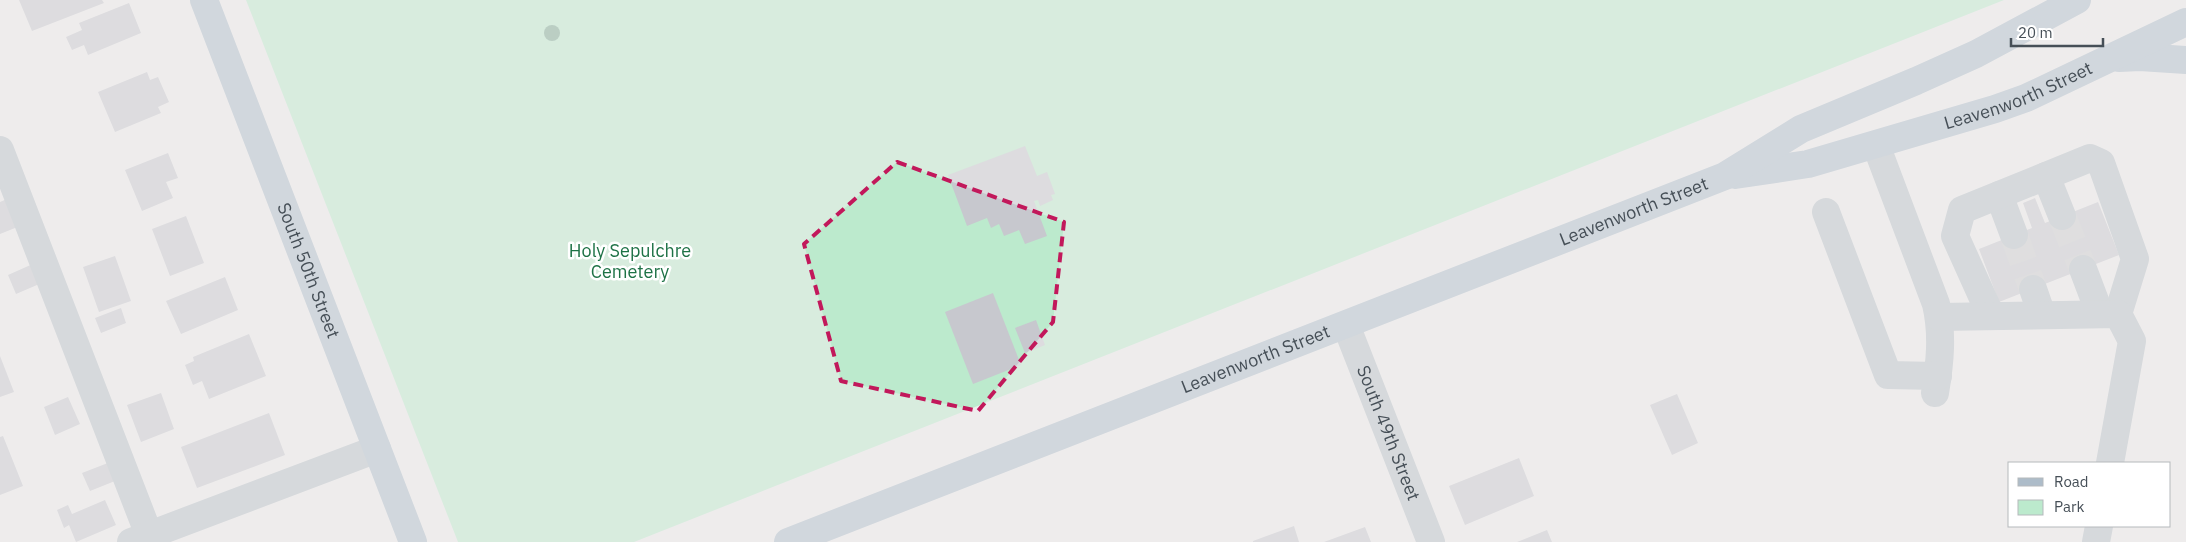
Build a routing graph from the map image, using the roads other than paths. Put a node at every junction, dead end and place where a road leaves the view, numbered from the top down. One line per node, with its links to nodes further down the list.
1 (204, 0): 21 (main road, South 50th Street)
2 (2077, 0): 8 (main road, Leavenworth Street)
3 (2186, 22): 4 (main road, Leavenworth Street)
4 (2108, 59): 5 (main road); 6 (main road, Leavenworth Street)
5 (2186, 60)
6 (1876, 145): 8 (main road, Leavenworth Street); 19 (street)
7 (0, 150): 24 (street)
8 (1725, 176): 20 (main road, Leavenworth Street)
9 (2046, 176): 10 (street); 12 (street); 16 (street)
10 (1999, 194): 13 (street); 18 (street)
11 (1826, 212): 19 (street)
12 (2062, 216)
13 (2014, 234)
14 (2084, 269): 16 (street)
15 (2033, 289): 17 (street)
16 (2109, 314): 17 (street); 22 (street)
17 (2042, 315): 18 (street)
18 (1991, 316): 19 (street)
19 (1939, 317)
20 (1346, 325): 26 (main road, Leavenworth Street); 27 (street, South 49th Street)
21 (377, 449): 24 (street); 25 (main road, South 50th Street)
22 (2110, 462)
23 (2099, 527): 28 (street)
24 (140, 538)
25 (413, 542)
26 (788, 542)
27 (1431, 542)
28 (2096, 542)

